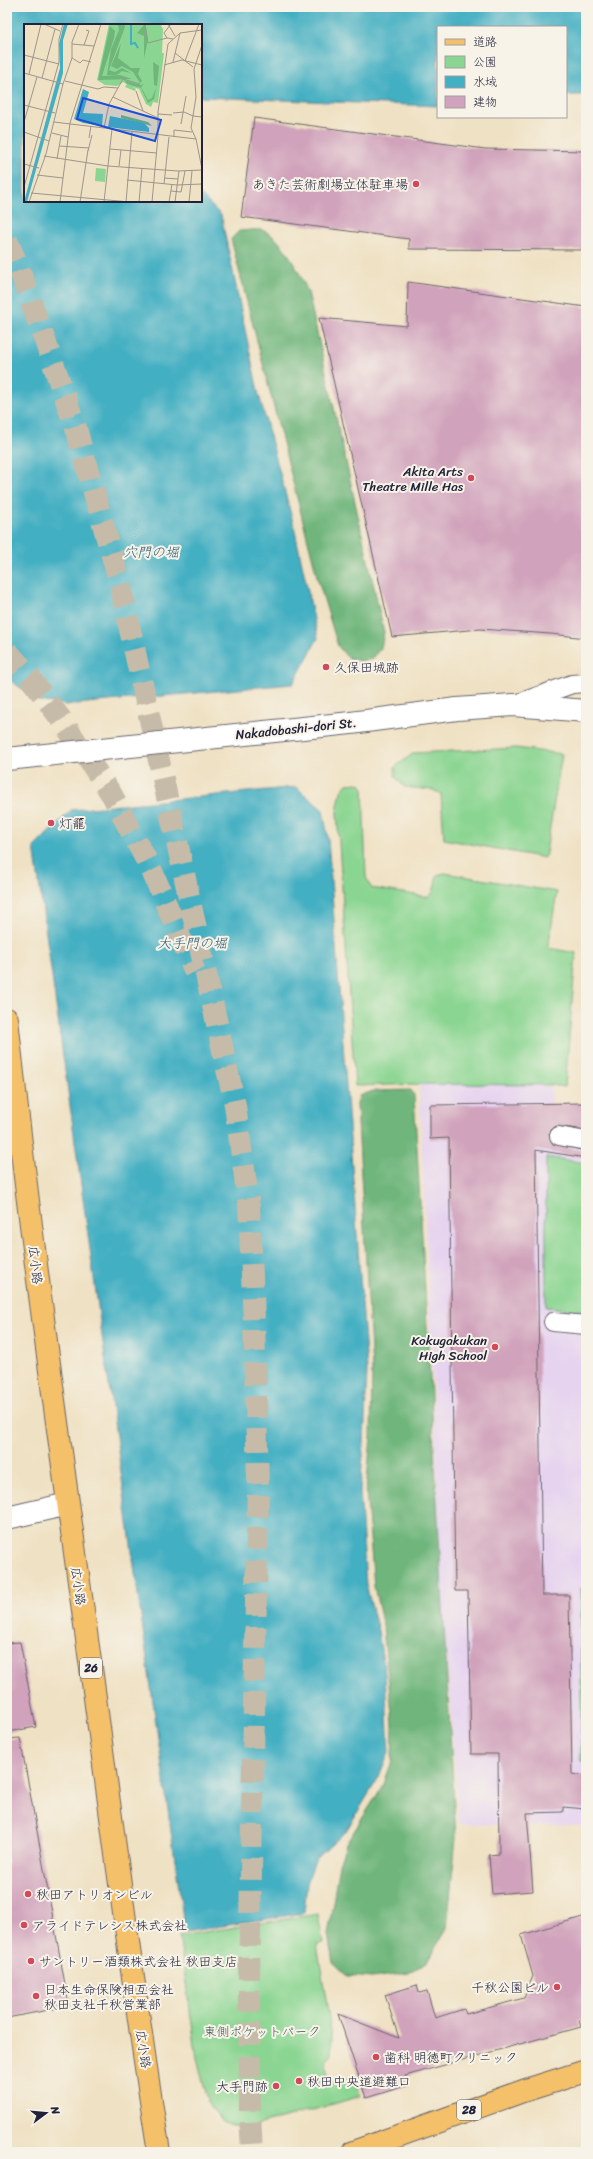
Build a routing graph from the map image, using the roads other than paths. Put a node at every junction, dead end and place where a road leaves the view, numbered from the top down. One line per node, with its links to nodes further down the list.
1 (586, 683): 2 (lane)
2 (514, 705): 3 (street, Nakadobashi-dori St.); 4 (street, Nakadobashi-dori St.)
3 (586, 711)
4 (7, 759)
5 (7, 1019): 10 (main road, 広小路 / 26)
6 (559, 1136): 7 (lane)
7 (586, 1141)
8 (553, 1322): 9 (lane)
9 (586, 1325)
10 (68, 1504): 11 (street); 13 (main road, 広小路 / 26)
11 (7, 1518)
12 (586, 2072): 14 (main road, 28)
13 (159, 2152)
14 (353, 2152)

